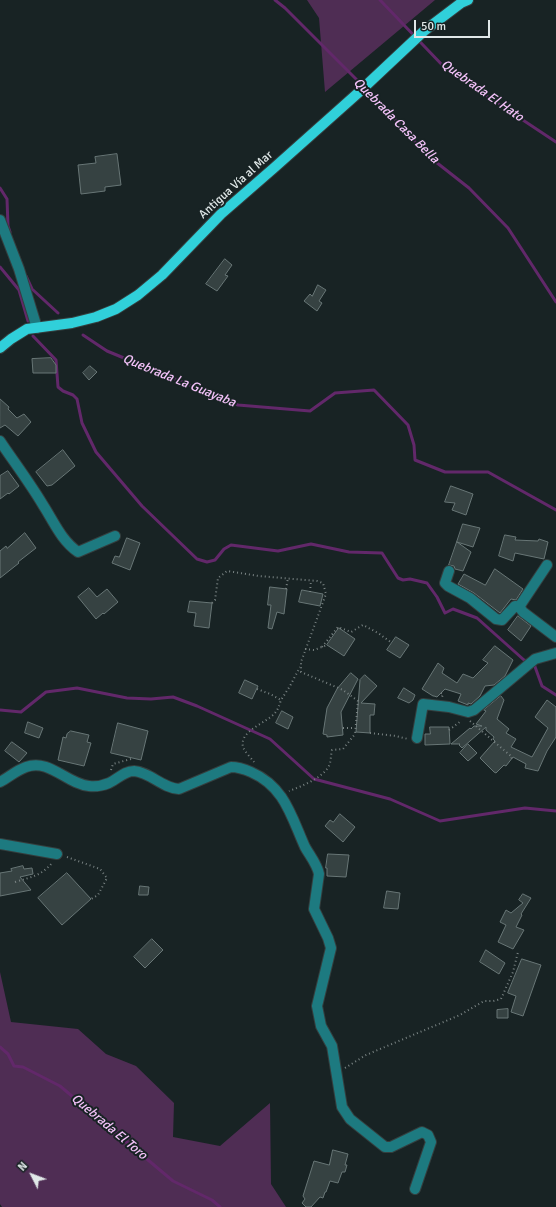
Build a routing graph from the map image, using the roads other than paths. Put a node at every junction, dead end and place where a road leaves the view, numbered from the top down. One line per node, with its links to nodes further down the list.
1 (468, 0): 3 (main road, Antigua Vía al Mar)
2 (0, 220): 3 (street)
3 (37, 328): 4 (main road, Antigua Vía al Mar)
4 (0, 348)
5 (0, 441): 6 (street)
6 (115, 536)
7 (548, 565): 9 (street)
8 (450, 571): 9 (street)
9 (520, 607): 10 (street)
10 (556, 637)
11 (556, 652): 12 (street)
12 (417, 738)
13 (0, 782): 16 (street)
14 (0, 844): 15 (street)
15 (58, 854)
16 (415, 1188)

